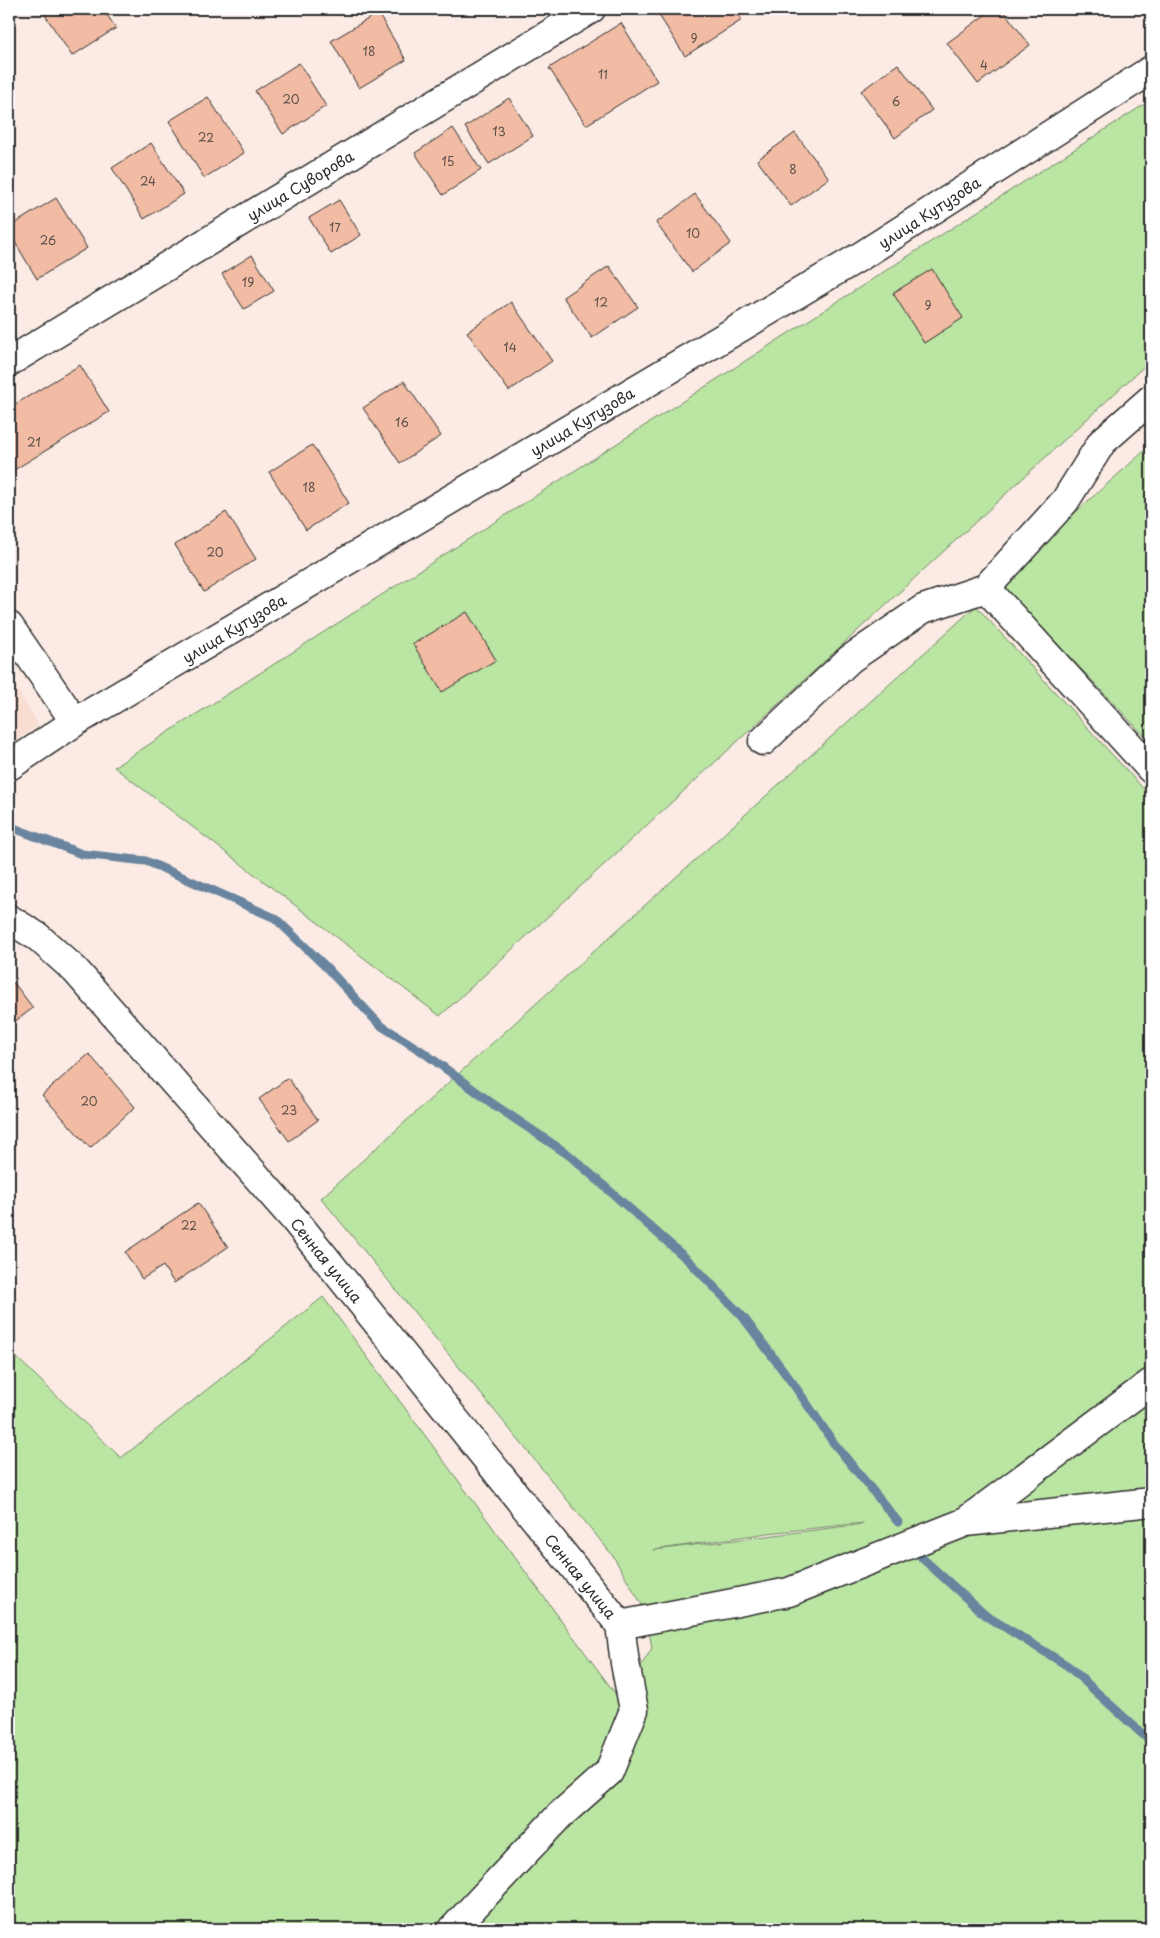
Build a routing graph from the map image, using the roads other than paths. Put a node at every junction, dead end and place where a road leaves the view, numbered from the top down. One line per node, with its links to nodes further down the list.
1 (591, 9): 3 (street, улица Суворова)
2 (1151, 70): 7 (street, улица Кутузова)
3 (9, 362)
4 (1151, 399): 5 (street)
5 (986, 588): 8 (street); 10 (street)
6 (9, 626): 7 (street)
7 (76, 722): 9 (street, улица Кутузова)
8 (763, 741)
9 (9, 766)
10 (1151, 769)
11 (9, 919): 15 (street, Сенная улица)
12 (1151, 1383): 14 (street)
13 (1151, 1502): 14 (street)
14 (966, 1522): 15 (street)
15 (620, 1626): 16 (street)
16 (453, 1929)

